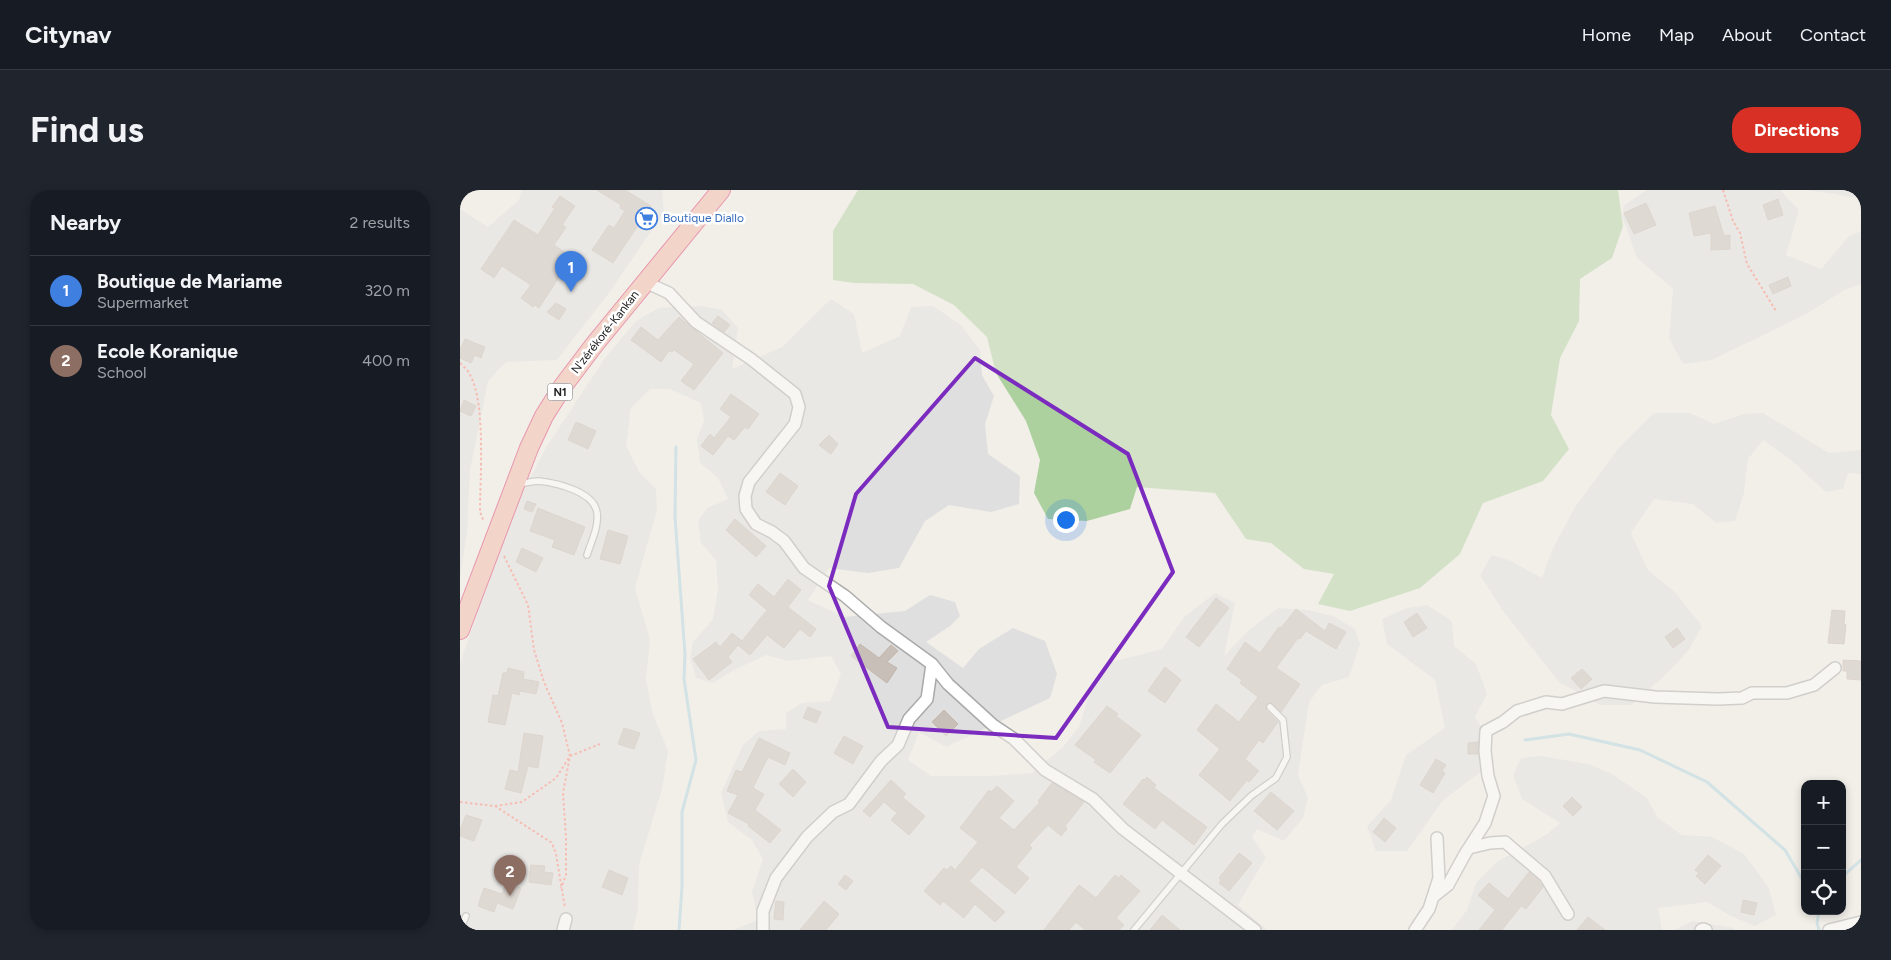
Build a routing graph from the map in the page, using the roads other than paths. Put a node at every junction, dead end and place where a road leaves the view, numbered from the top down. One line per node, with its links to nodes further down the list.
1 (721, 190): 2 (highway, N'zérékoré-Kankan / N1)
2 (645, 282): 3 (highway, N'zérékoré-Kankan / N1); 6 (street)
3 (515, 485): 4 (lane); 5 (highway, N'zérékoré-Kankan / N1)
4 (587, 555)
5 (460, 630)
6 (932, 664): 11 (street); 17 (street)
7 (1835, 668): 10 (street)
8 (1270, 707): 11 (lane)
9 (1437, 838): 12 (street)
10 (1469, 848): 12 (street); 13 (street)
11 (1181, 873): 18 (lane); 19 (street)
12 (1433, 897): 20 (street)
13 (1568, 914)
14 (466, 916): 16 (lane)
15 (1861, 922): 23 (street)
16 (460, 930)
17 (762, 930)
18 (1134, 930)
19 (1254, 930)
20 (1415, 930)
21 (1701, 930): 22 (street)
22 (1706, 930)
23 (1829, 930)

